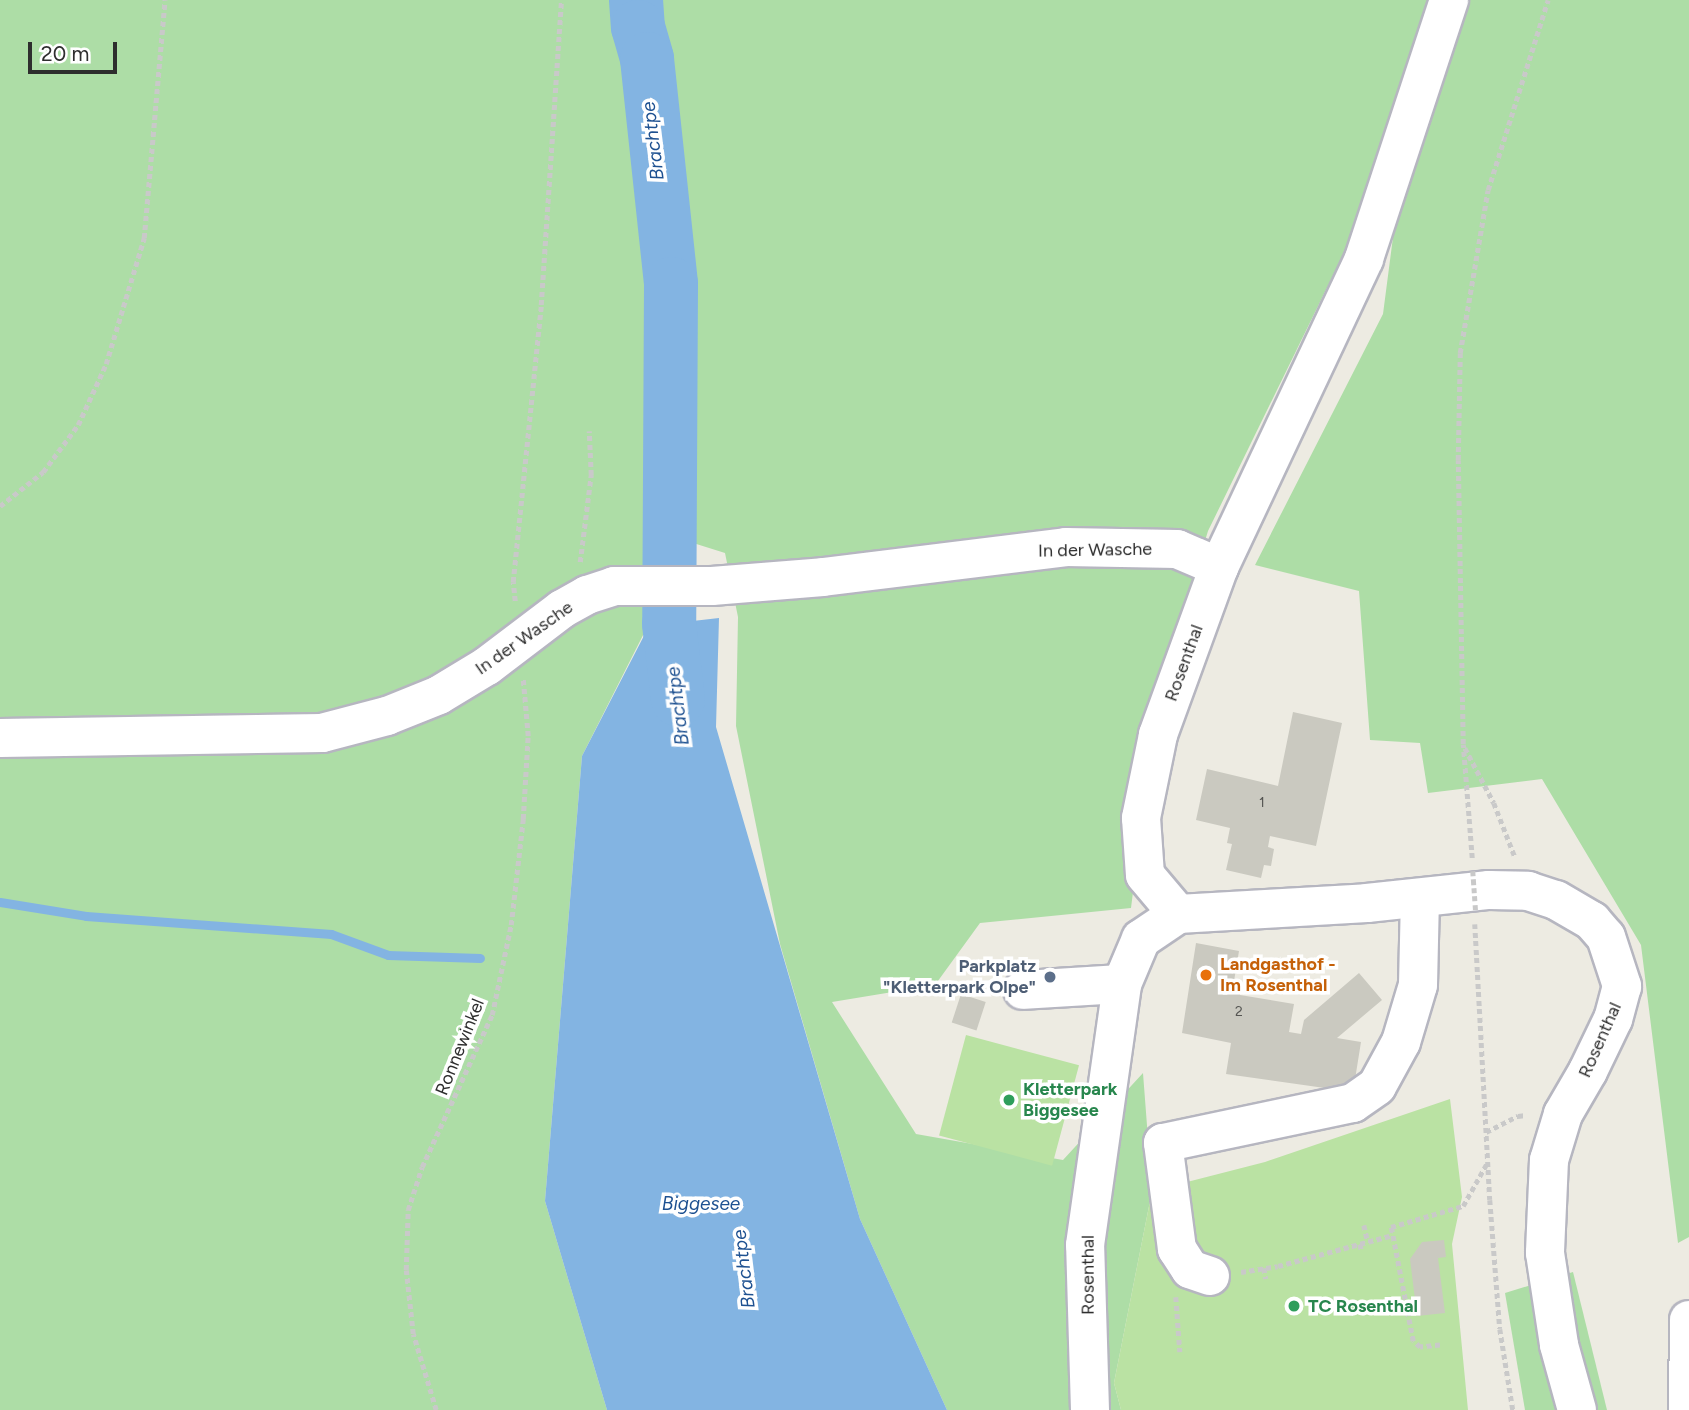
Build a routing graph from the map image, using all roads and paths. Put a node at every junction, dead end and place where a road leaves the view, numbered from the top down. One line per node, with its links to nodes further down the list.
1 (165, 0): 6 (path)
2 (561, 0): 9 (path, Ronnewinkel)
3 (1449, 0): 7 (street, Rosenthal)
4 (1548, 0): 11 (path)
5 (589, 431): 8 (path)
6 (0, 506)
7 (1219, 567): 8 (street, In der Wasche); 14 (street, Rosenthal)
8 (562, 608): 9 (street, In der Wasche)
9 (520, 642): 10 (street, In der Wasche); 29 (path, Ronnewinkel)
10 (0, 738)
11 (1462, 744): 12 (path); 17 (path, bridge)
12 (1528, 891): 13 (street, Rosenthal); 32 (street, Rosenthal)
13 (1420, 898): 14 (street, Rosenthal); 24 (street)
14 (1178, 914): 15 (street, Rosenthal)
15 (1122, 984): 16 (street); 30 (street, Rosenthal)
16 (1023, 990)
17 (1487, 1162): 19 (path); 31 (path)
18 (1364, 1225): 20 (path)
19 (1393, 1235): 20 (path); 27 (path)
20 (1368, 1242): 21 (path)
21 (1360, 1244): 22 (path); 23 (path)
22 (1362, 1252)
23 (1264, 1268): 24 (path); 25 (path)
24 (1200, 1272): 28 (path)
25 (1266, 1279)
26 (1689, 1320): 33 (street)
27 (1440, 1345)
28 (1180, 1352)
29 (436, 1410)
30 (1090, 1410)
31 (1513, 1410)
32 (1577, 1410)
33 (1688, 1410)

